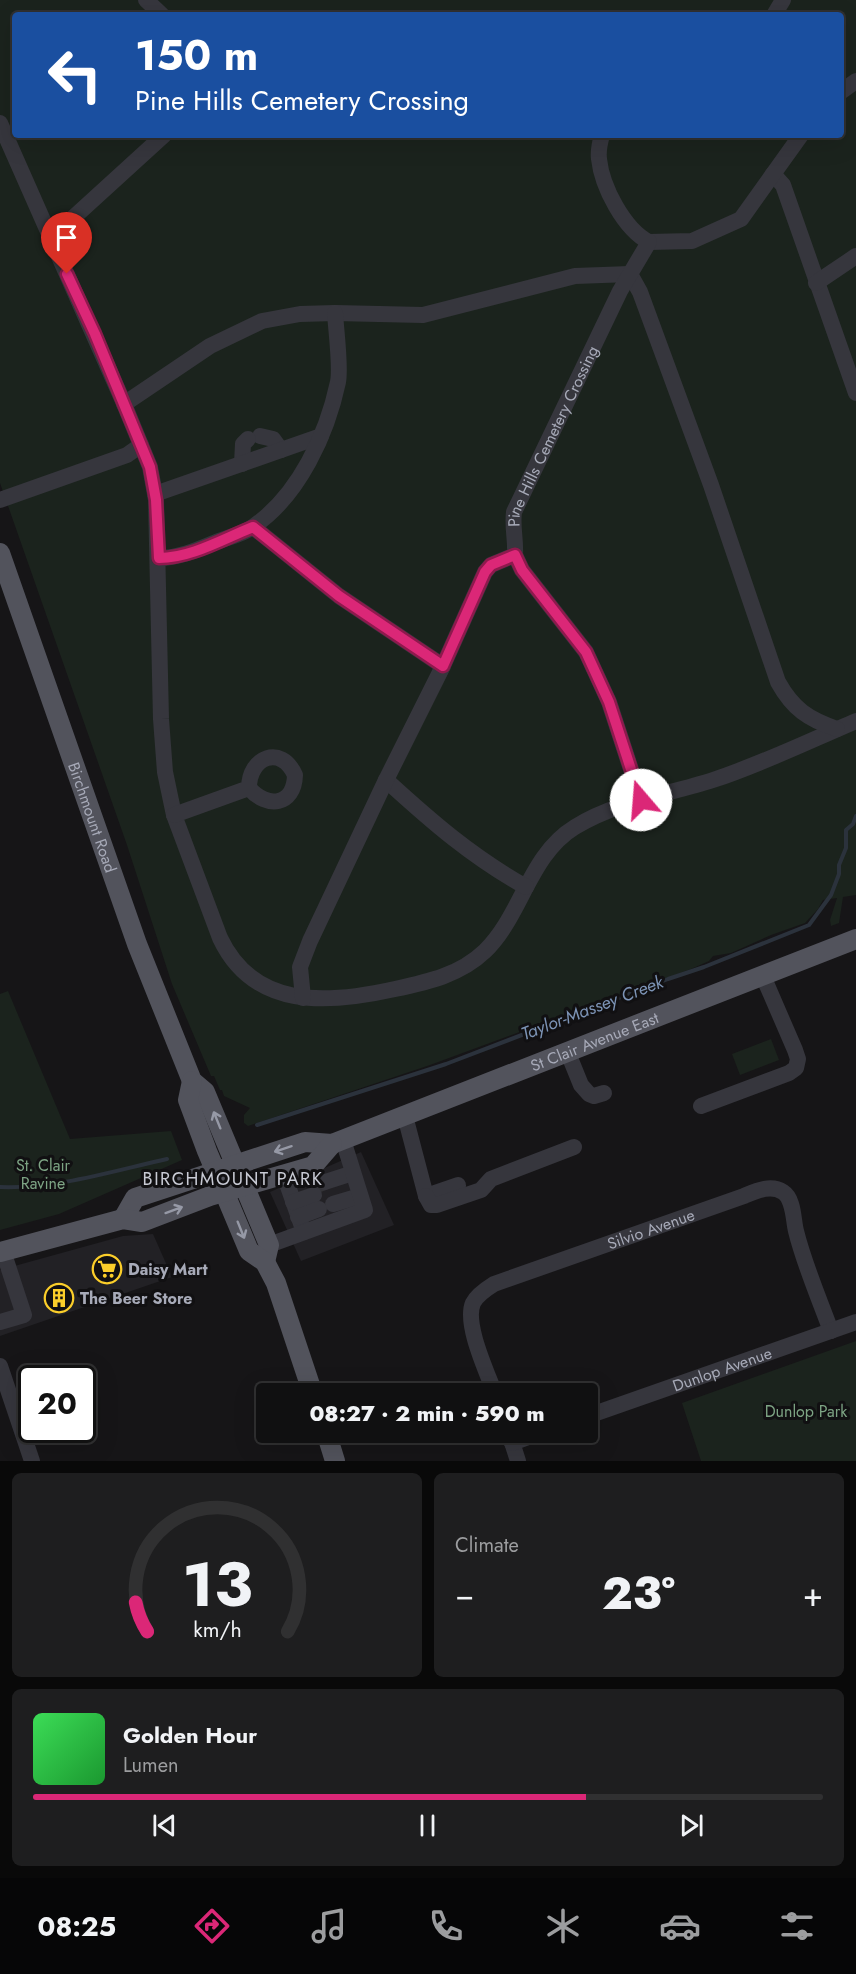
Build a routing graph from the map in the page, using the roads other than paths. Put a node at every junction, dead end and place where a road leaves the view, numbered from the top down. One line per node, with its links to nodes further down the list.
1 (146, 0): 2 (street)
2 (159, 12)
3 (0, 123): 8 (street)
4 (161, 138): 8 (street)
5 (602, 138): 9 (street)
6 (799, 138): 7 (street)
7 (773, 174): 9 (street); 12 (street)
8 (49, 235): 15 (street)
9 (649, 242): 11 (street, Pine Hills Cemetery Crossing)
10 (856, 256): 12 (street)
11 (630, 274): 13 (street); 24 (street, Pine Hills Cemetery Crossing); 28 (street)
12 (816, 283): 14 (street)
13 (334, 313): 15 (street); 16 (street)
14 (856, 393)
15 (124, 404): 17 (street)
16 (321, 436): 18 (street); 22 (street)
17 (141, 445): 20 (street); 21 (street)
18 (281, 450): 19 (street); 19 (street)
19 (242, 464): 20 (street)
20 (155, 494): 25 (street)
21 (0, 500)
22 (253, 527): 25 (street); 26 (street)
23 (0, 553): 38 (main road, Birchmount Road)
24 (515, 555): 26 (street); 31 (street)
25 (159, 558): 32 (street)
26 (443, 666): 29 (street)
27 (856, 721): 28 (street)
28 (837, 729): 31 (street)
29 (386, 780): 33 (street); 36 (street)
30 (249, 788): 32 (street)
31 (641, 800): 33 (street)
32 (174, 815): 36 (street)
33 (526, 887): 36 (street)
34 (856, 939): 35 (main road, St Clair Avenue East)
35 (763, 976): 37 (main road, St Clair Avenue East); 40 (street)
36 (303, 998)
37 (568, 1053): 39 (street); 41 (main road, St Clair Avenue East)
38 (192, 1081): 44 (main road, Birchmount Road, one-way to 38); 45 (main road, Birchmount Road)
39 (604, 1093)
40 (701, 1106)
41 (405, 1116): 42 (main road, St Clair Avenue East); 51 (street)
42 (338, 1142): 44 (main road, St Clair Avenue East, one-way to 44); 46 (main road, St Clair Avenue East); 49 (street)
43 (574, 1147): 51 (street)
44 (235, 1165): 45 (main road, St Clair Avenue East); 48 (main road, Birchmount Road)
45 (215, 1171): 50 (main road, Birchmount Road); 54 (main road, St Clair Avenue East)
46 (284, 1175): 48 (main road, St Clair Avenue East); 53 (street)
47 (458, 1185): 51 (street)
48 (244, 1187): 50 (main road, St Clair Avenue East); 56 (main road, Birchmount Road)
49 (358, 1188): 52 (street); 52 (street); 53 (street)
50 (225, 1192): 54 (main road, St Clair Avenue East, one-way to 50); 56 (main road, Birchmount Road, one-way to 56)
51 (426, 1196)
52 (324, 1200): 53 (street); 53 (street)
53 (298, 1214): 56 (street)
54 (123, 1219): 55 (main road, St Clair Avenue East)
55 (2, 1252): 57 (street)
56 (267, 1253): 61 (main road, Birchmount Road)
57 (0, 1322)
58 (856, 1322): 59 (street, Dunlop Avenue)
59 (831, 1331): 62 (street, Silvio Avenue); 63 (street, Dunlop Avenue)
60 (0, 1366): 66 (street)
61 (309, 1383)
62 (491, 1383)
63 (598, 1413)
64 (329, 1443): 67 (main road)
65 (512, 1443): 68 (street)
66 (32, 1461)
67 (335, 1461)
68 (518, 1461)

